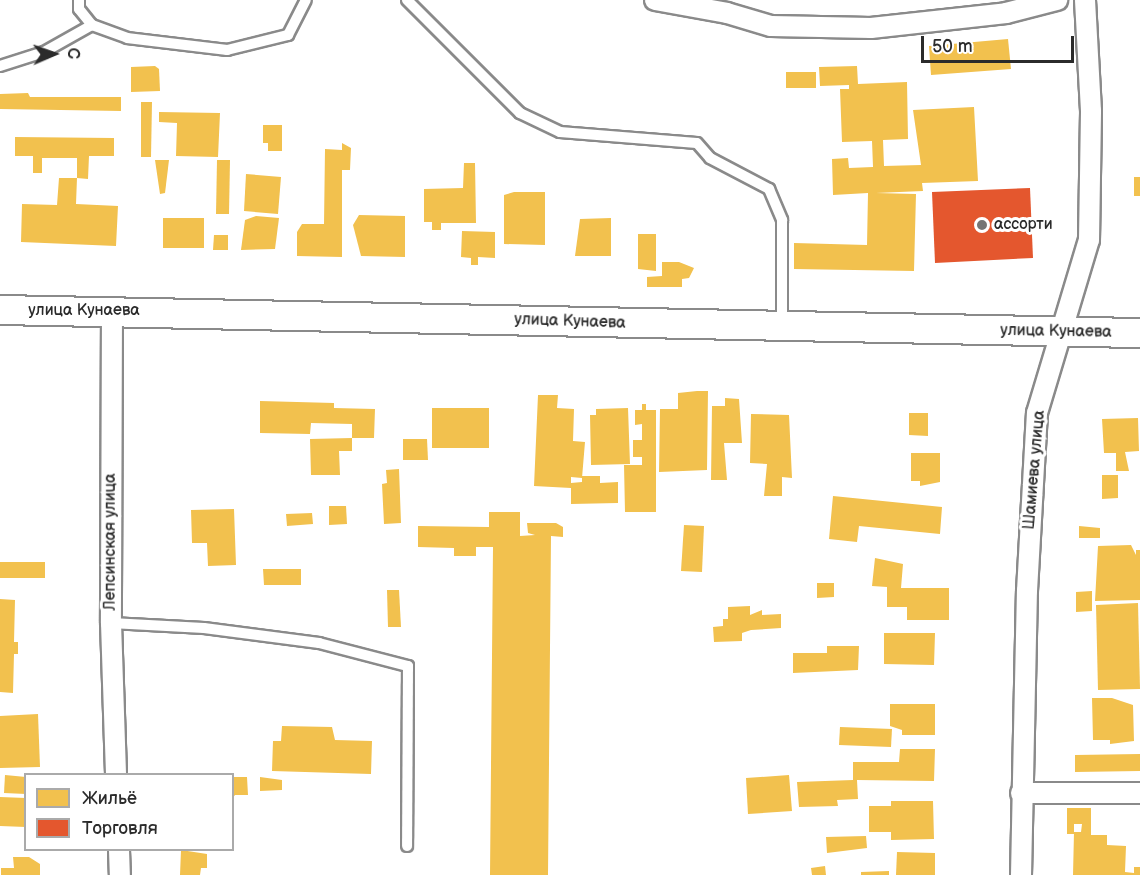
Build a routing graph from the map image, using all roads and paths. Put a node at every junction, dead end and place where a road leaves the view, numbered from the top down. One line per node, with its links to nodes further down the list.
1 (78, 0): 8 (lane)
2 (306, 0): 8 (lane)
3 (407, 0): 12 (lane)
4 (655, 0): 7 (street)
5 (1057, 0): 7 (street)
6 (1085, 0): 13 (street, Шамиева улица)
7 (739, 8)
8 (92, 26): 9 (lane)
9 (0, 66)
10 (0, 310): 11 (main road, улица Кунаева)
11 (112, 310): 12 (main road, улица Кунаева); 15 (street, Лепсинская улица)
12 (782, 328): 13 (main road, улица Кунаева)
13 (1061, 332): 14 (main road, улица Кунаева); 18 (street, Шамиева улица)
14 (1140, 333)
15 (111, 623): 16 (street, Лепсинская улица); 19 (lane)
16 (116, 773)
17 (1140, 793): 18 (street)
18 (1021, 794): 22 (street, Шамиева улица)
19 (406, 846)
20 (119, 851): 21 (street)
21 (120, 875)
22 (1021, 875)

